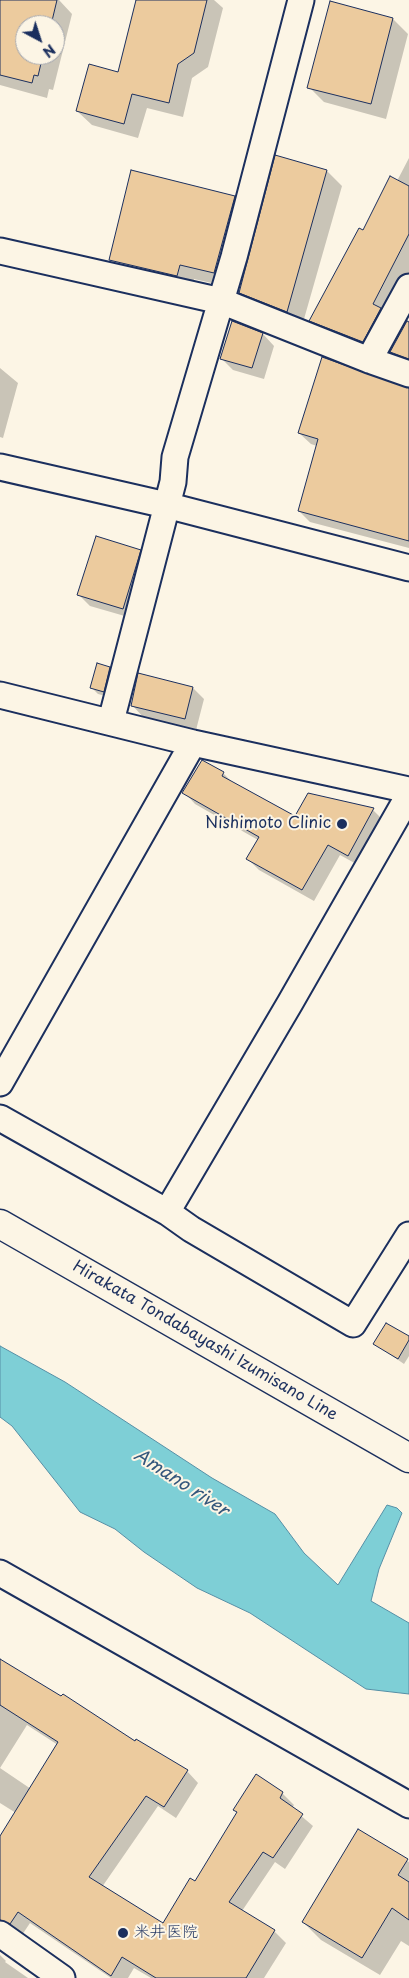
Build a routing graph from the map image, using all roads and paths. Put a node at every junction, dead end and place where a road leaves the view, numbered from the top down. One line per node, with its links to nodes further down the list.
1 (300, 0): 4 (street)
2 (0, 251): 4 (street)
3 (409, 287): 5 (street)
4 (220, 302): 5 (street); 8 (street)
5 (369, 360): 6 (street)
6 (409, 374)
7 (0, 467): 8 (street)
8 (166, 505): 9 (street); 11 (street)
9 (409, 568)
10 (0, 694): 11 (street)
11 (110, 721): 12 (street)
12 (193, 743): 13 (street); 15 (street)
13 (409, 790)
14 (409, 795): 17 (street)
15 (0, 1083)
16 (0, 1118): 17 (street)
17 (167, 1212): 19 (street)
18 (0, 1224): 20 (main road, Hirakata Tondabayashi Izumisano Line)
19 (409, 1236)
20 (409, 1458)
21 (0, 1573): 22 (street)
22 (409, 1805)
23 (0, 1934): 24 (street)
24 (62, 1978)

